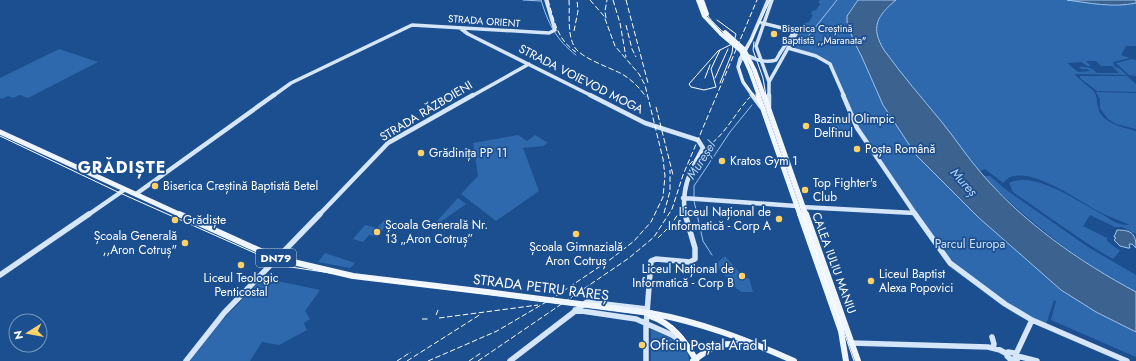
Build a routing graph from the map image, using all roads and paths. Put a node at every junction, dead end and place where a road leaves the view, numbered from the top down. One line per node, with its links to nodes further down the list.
1 (546, 0): 9 (street, STRADA ORIENT)
2 (698, 0): 8 (main road)
3 (702, 0): 8 (main road)
4 (768, 0): 6 (street)
5 (772, 0): 7 (street)
6 (759, 21): 7 (street); 17 (street)
7 (764, 22): 10 (street); 16 (street)
8 (715, 27): 11 (main road, CALEA IULIU MANIU)
9 (460, 28): 14 (street, STRADA VOIEVOD MOGA); 20 (street, STRADA ORIENT)
10 (794, 32): 12 (street); 13 (street, bridge)
11 (723, 33): 13 (main road, CALEA IULIU MANIU, bridge); 15 (main road, CALEA IULIU MANIU, bridge)
12 (788, 48): 16 (street); 23 (street)
13 (749, 56): 15 (main road, CALEA IULIU MANIU, bridge)
14 (529, 64): 21 (street, STRADA VOIEVOD MOGA); 24 (street, STRADA RĂZBOIENI)
15 (753, 71): 17 (main road, CALEA IULIU MANIU)
16 (769, 82): 17 (street)
17 (768, 113): 22 (main road, CALEA IULIU MANIU)
18 (0, 132): 19 (main road, STRADA PETRU RAREȘ / DN79)
19 (124, 190): 20 (main road, STRADA PETRU RAREȘ / DN79); 25 (street)
20 (136, 194): 24 (main road, STRADA PETRU RAREȘ / DN79)
21 (686, 198): 22 (street); 27 (street)
22 (799, 207): 23 (street); 31 (main road, CALEA IULIU MANIU); 41 (main road, CALEA IULIU MANIU)
23 (914, 213): 28 (street)
24 (276, 258): 27 (main road, STRADA PETRU RAREȘ / DN79, bridge); 37 (street, STRADA RĂZBOIENI)
25 (0, 275)
26 (575, 310): 27 (street); 29 (street); 38 (street)
27 (649, 313): 29 (street); 32 (main road, DN79); 33 (main road, DN79)
28 (1032, 320): 35 (street); 44 (street)
29 (646, 323): 33 (street); 39 (street)
30 (992, 337): 34 (street)
31 (851, 343): 34 (street); 42 (main road, CALEA IULIU MANIU)
32 (757, 345): 36 (main road); 40 (main road, DN79)
33 (687, 346): 36 (main road, DN79)
34 (993, 348): 35 (street)
35 (1015, 359): 43 (street)
36 (695, 360)
37 (186, 361)
38 (510, 361)
39 (646, 361)
40 (794, 361)
41 (846, 361)
42 (858, 361)
43 (1036, 361)
44 (1127, 361)

